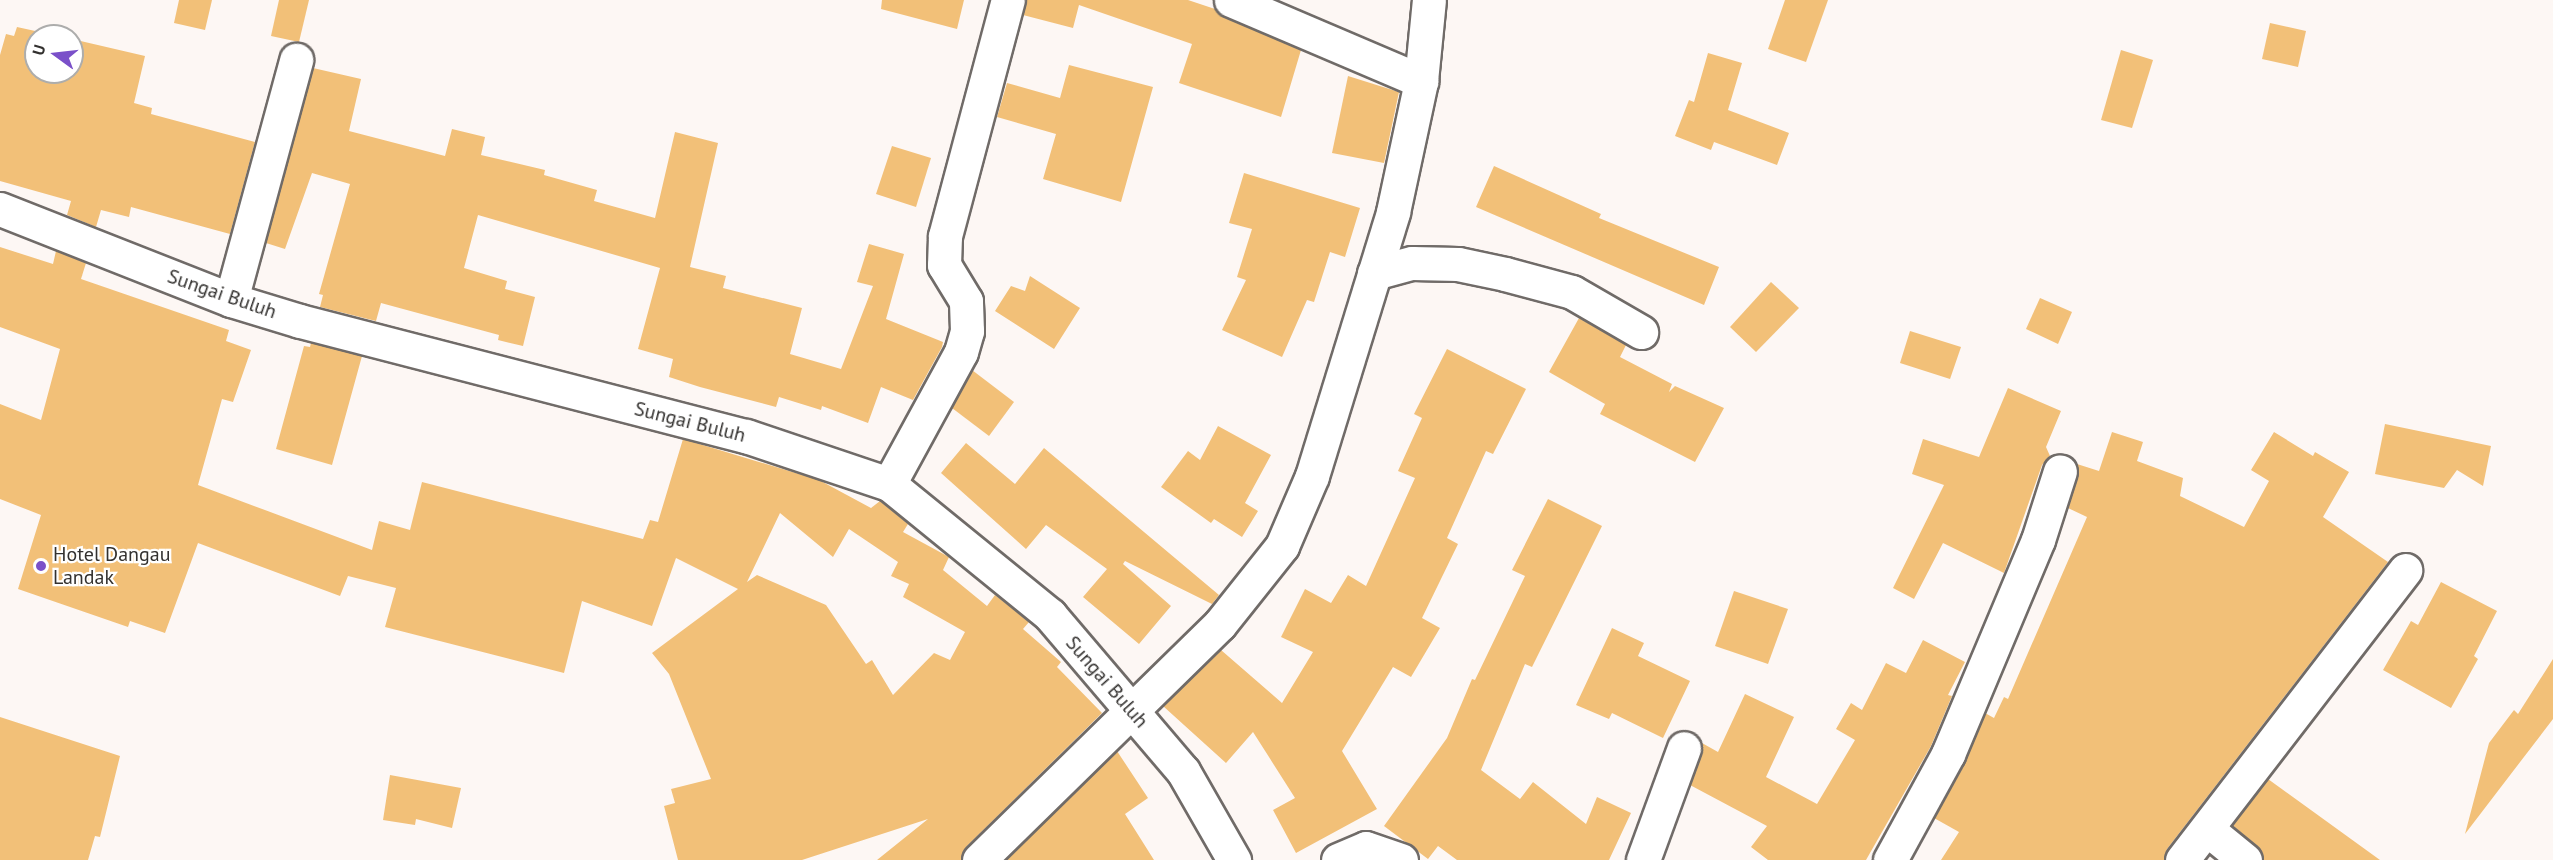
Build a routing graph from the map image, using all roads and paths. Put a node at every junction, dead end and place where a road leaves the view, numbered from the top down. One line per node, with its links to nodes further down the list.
1 (1008, 0): 11 (street)
2 (1231, 0): 5 (street)
3 (1429, 0): 5 (street)
4 (296, 60): 8 (street)
5 (1420, 81): 7 (street)
6 (0, 209): 8 (street, Sungai Buluh)
7 (1374, 273): 9 (street); 13 (street)
8 (231, 300): 11 (street, Sungai Buluh)
9 (1641, 332)
10 (2060, 471): 21 (street)
11 (889, 484): 13 (street, Sungai Buluh)
12 (2405, 570): 15 (street)
13 (1132, 709): 16 (street); 17 (street, Sungai Buluh)
14 (1684, 748): 20 (street)
15 (2207, 829): 22 (street); 23 (street)
16 (979, 860)
17 (1234, 860)
18 (1338, 860): 19 (street)
19 (1401, 860)
20 (1643, 860)
21 (1890, 860)
22 (2182, 860)
23 (2245, 860)

